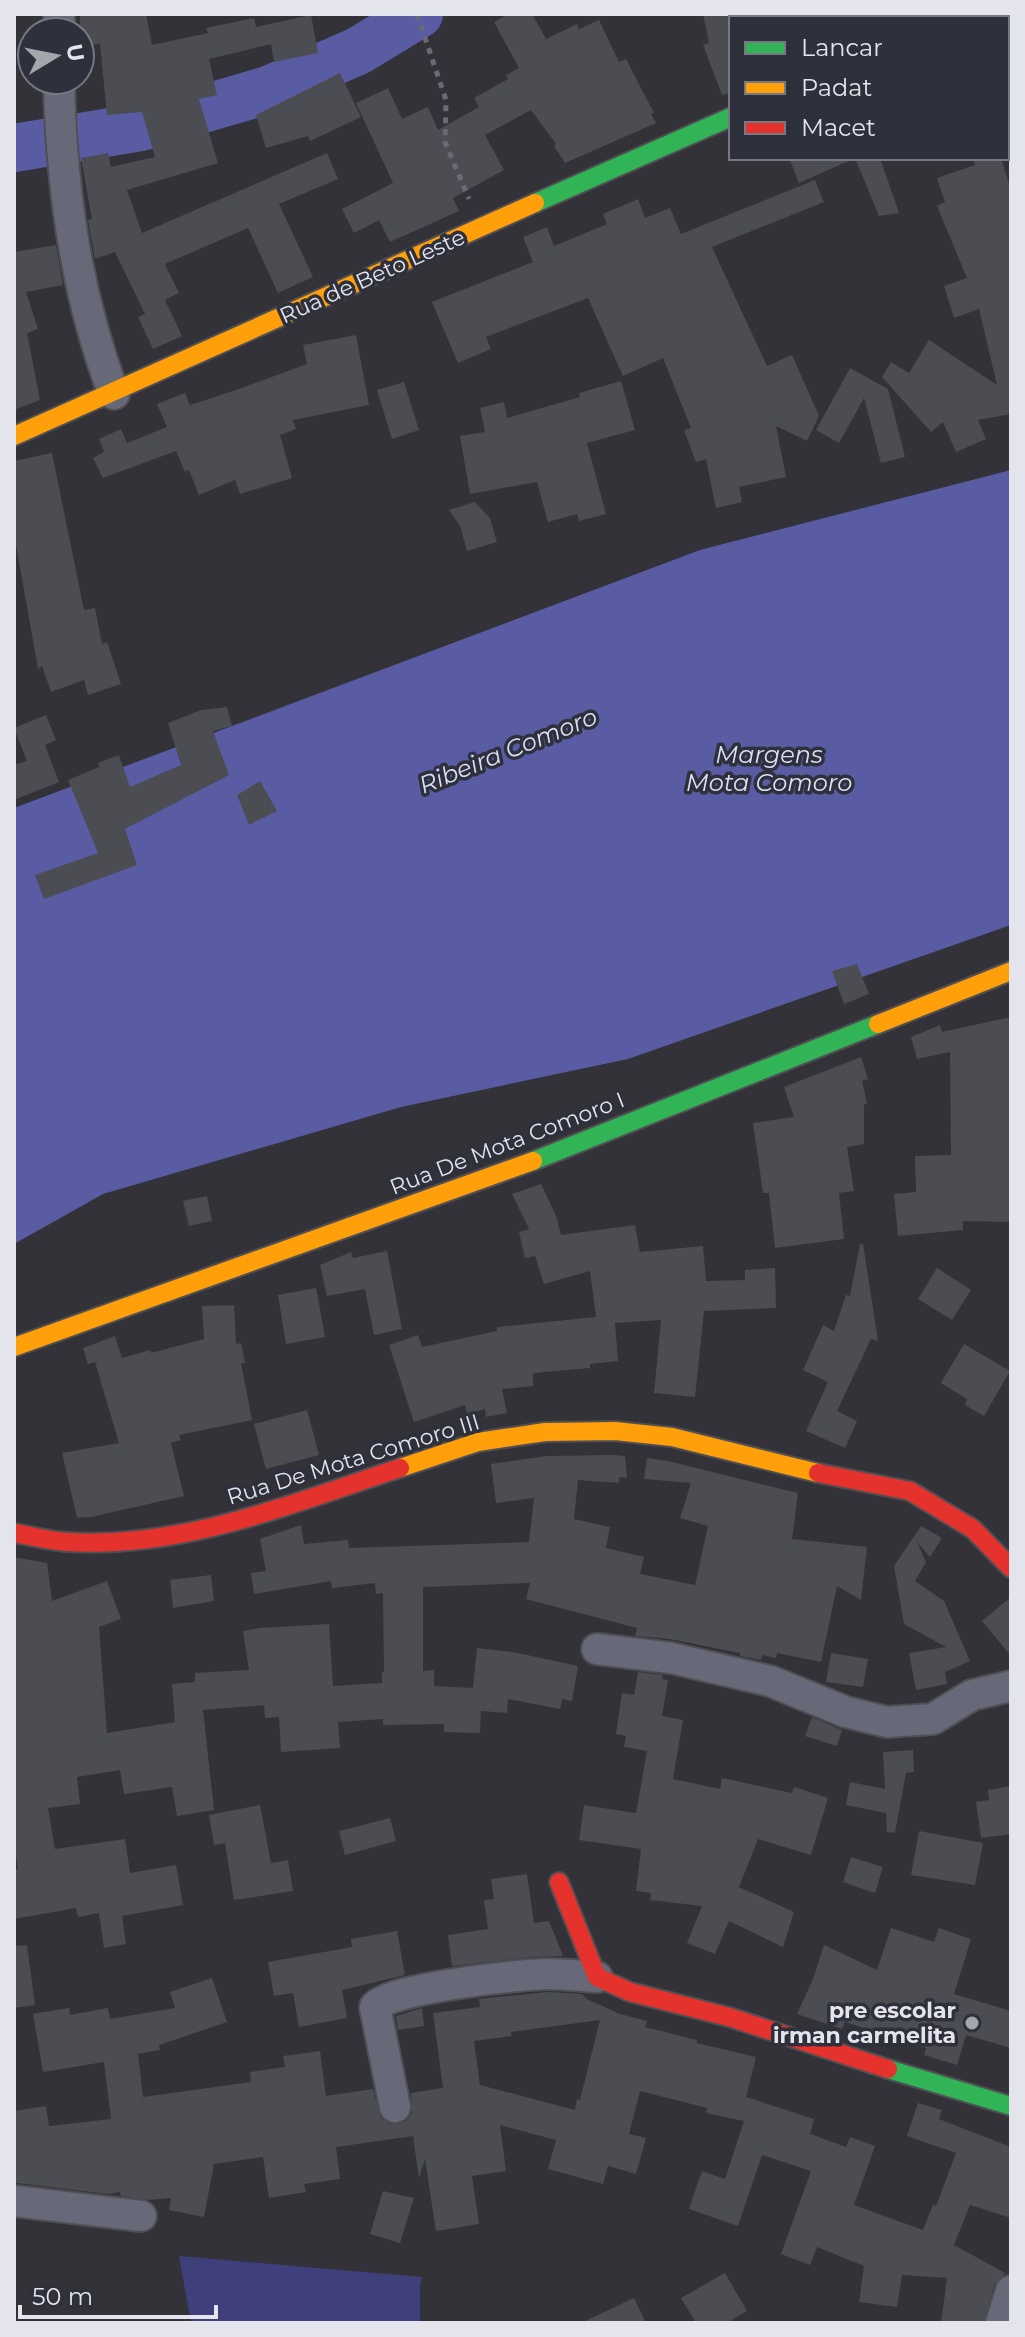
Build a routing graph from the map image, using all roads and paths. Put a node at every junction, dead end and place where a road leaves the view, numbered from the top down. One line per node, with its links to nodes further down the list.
1 (417, 14): 4 (path)
2 (60, 96): 5 (street)
3 (729, 118): 5 (street, Rua de Beto Leste)
4 (472, 206)
5 (114, 394): 6 (street, Rua de Beto Leste)
6 (14, 436)
7 (1011, 971): 8 (street, Rua De Mota Comoro I)
8 (14, 1347)
9 (14, 1533): 10 (street, Rua De Mota Comoro III)
10 (1011, 1568)
11 (597, 1649): 12 (street)
12 (1011, 1686)
13 (559, 1882): 14 (street)
14 (597, 1977): 15 (street); 16 (street)
15 (1011, 2106)
16 (395, 2107)
17 (14, 2201): 18 (street)
18 (141, 2216)
19 (1011, 2291): 20 (street)
20 (1001, 2323)

